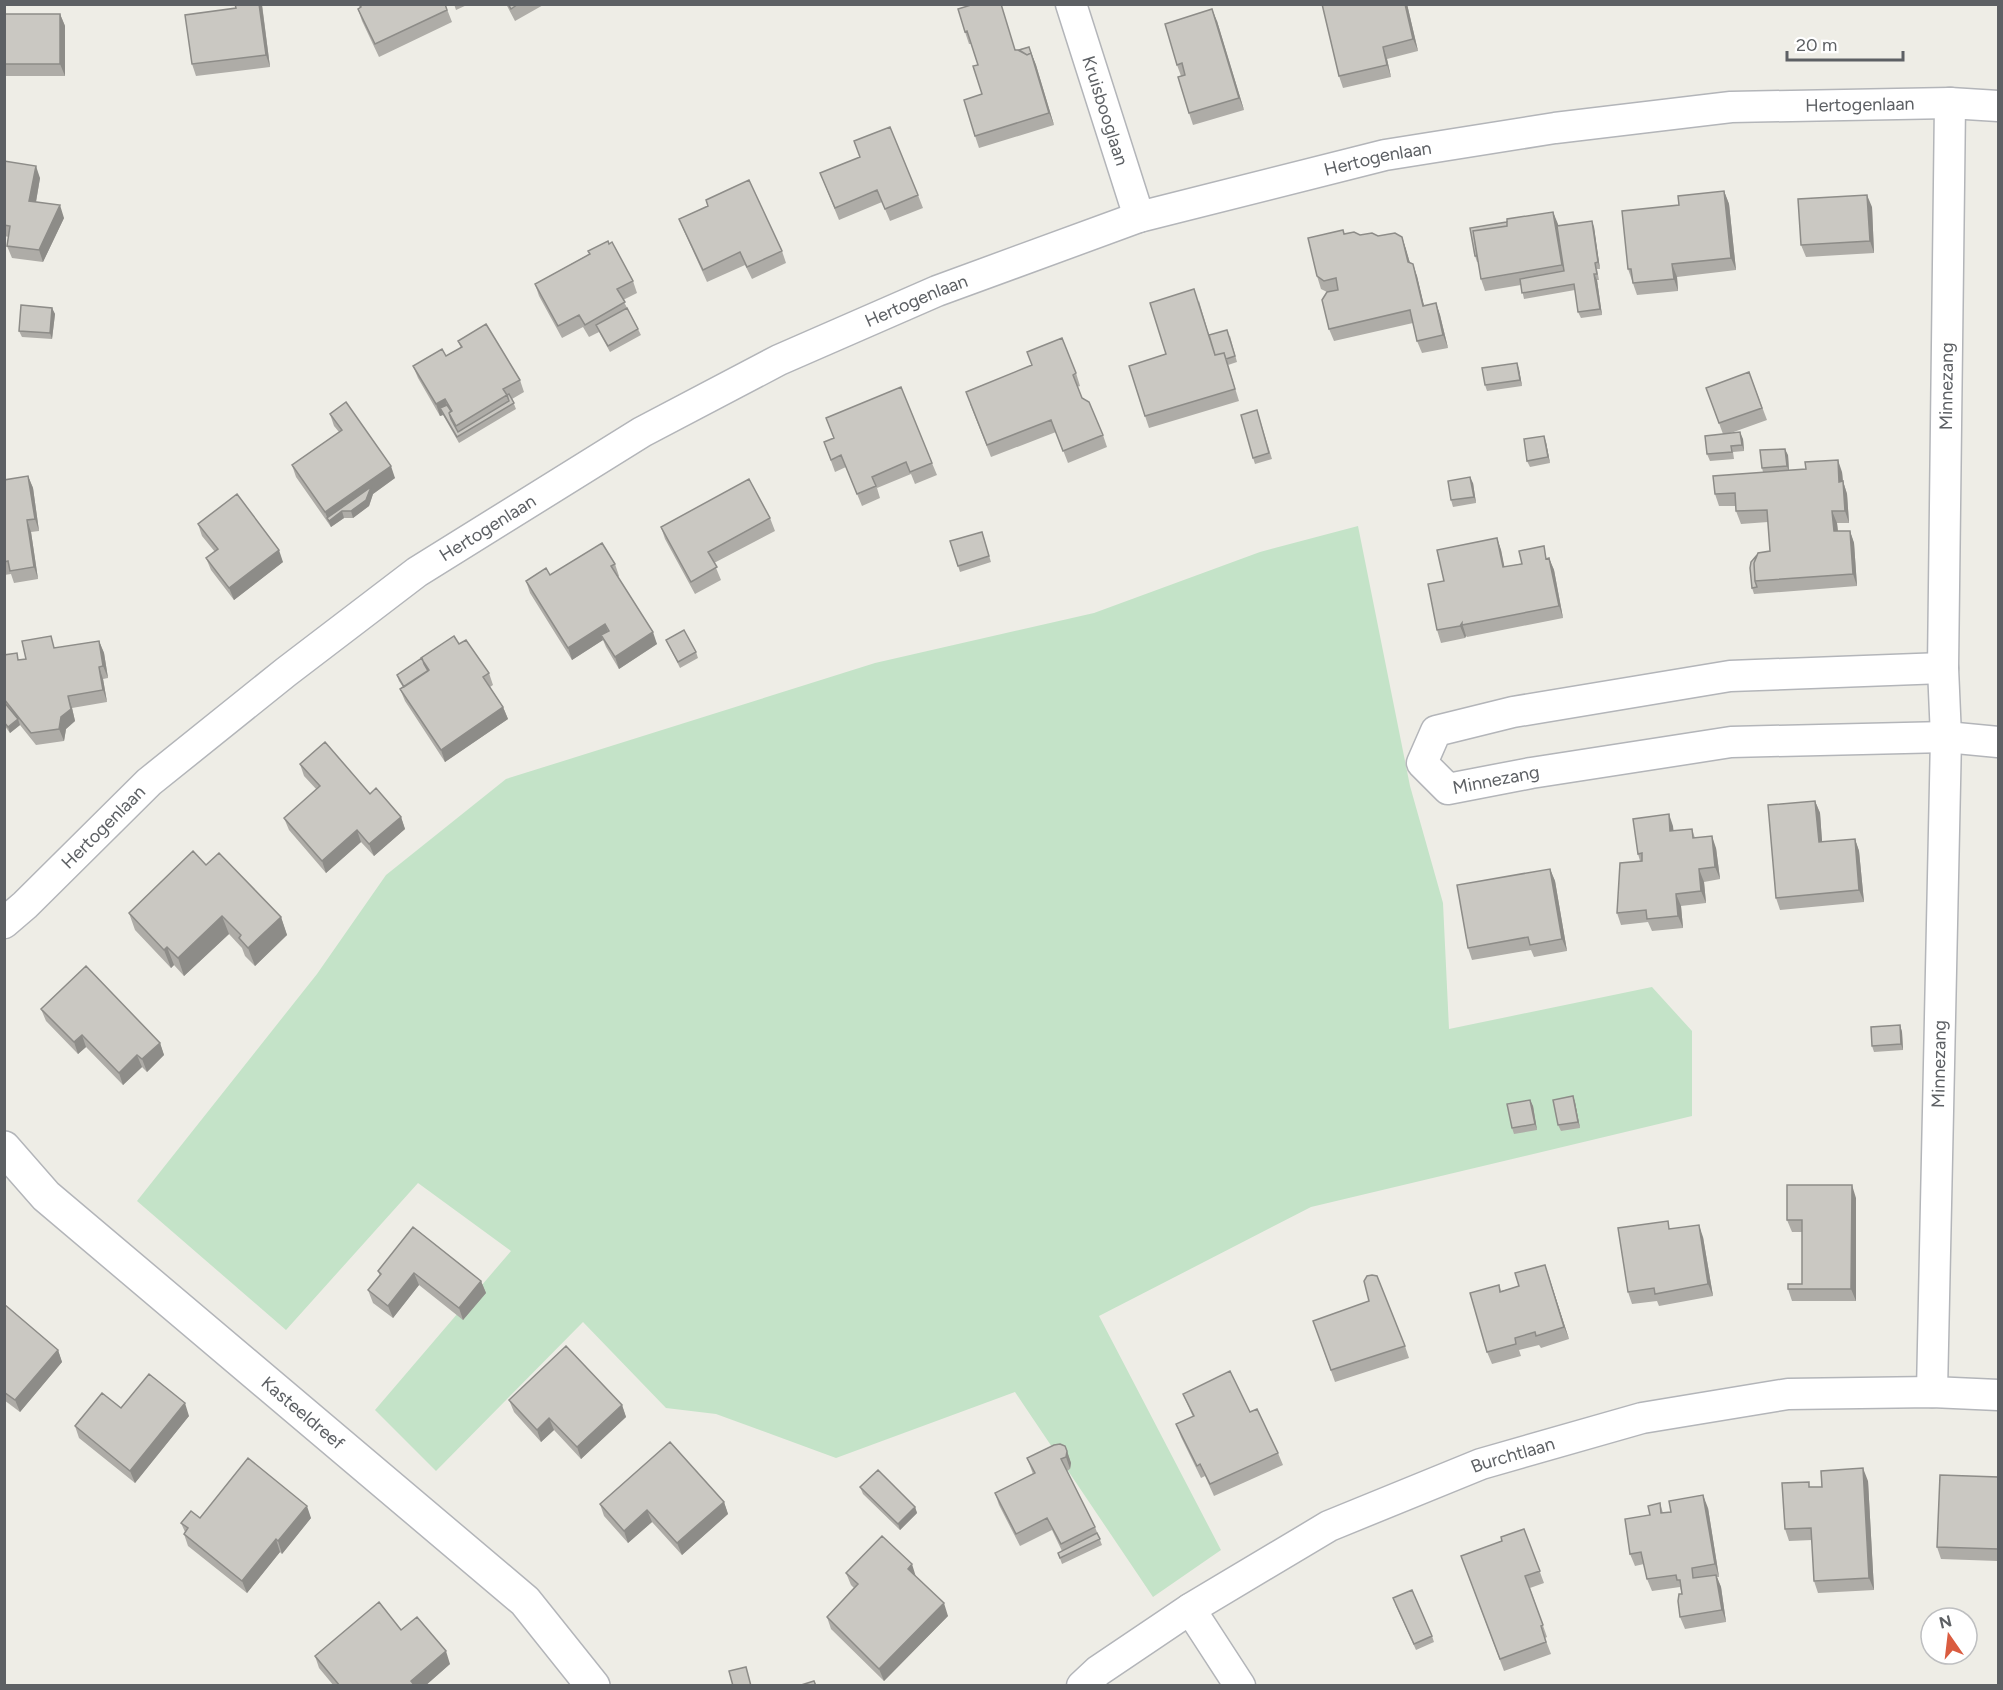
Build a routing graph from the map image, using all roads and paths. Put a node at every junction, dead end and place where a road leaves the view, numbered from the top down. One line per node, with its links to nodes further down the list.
1 (1071, 4): 4 (street, Kruisbooglaan)
2 (1950, 103): 3 (street, Hertogenlaan); 4 (street, Hertogenlaan); 5 (street, Minnezang)
3 (1998, 106)
4 (1139, 217): 8 (street, Hertogenlaan)
5 (1943, 668): 6 (street, Minnezang); 6 (street, Minnezang)
6 (1946, 737): 7 (street, Minnezang); 10 (street, Minnezang)
7 (1998, 742)
8 (4, 923)
9 (4, 1148): 13 (street, Kasteeldreef)
10 (1932, 1392): 11 (street, Burchtlaan); 12 (street, Burchtlaan)
11 (1998, 1395)
12 (1190, 1609): 14 (street, Burchtlaan); 15 (street)
13 (593, 1686)
14 (1082, 1686)
15 (1240, 1686)

